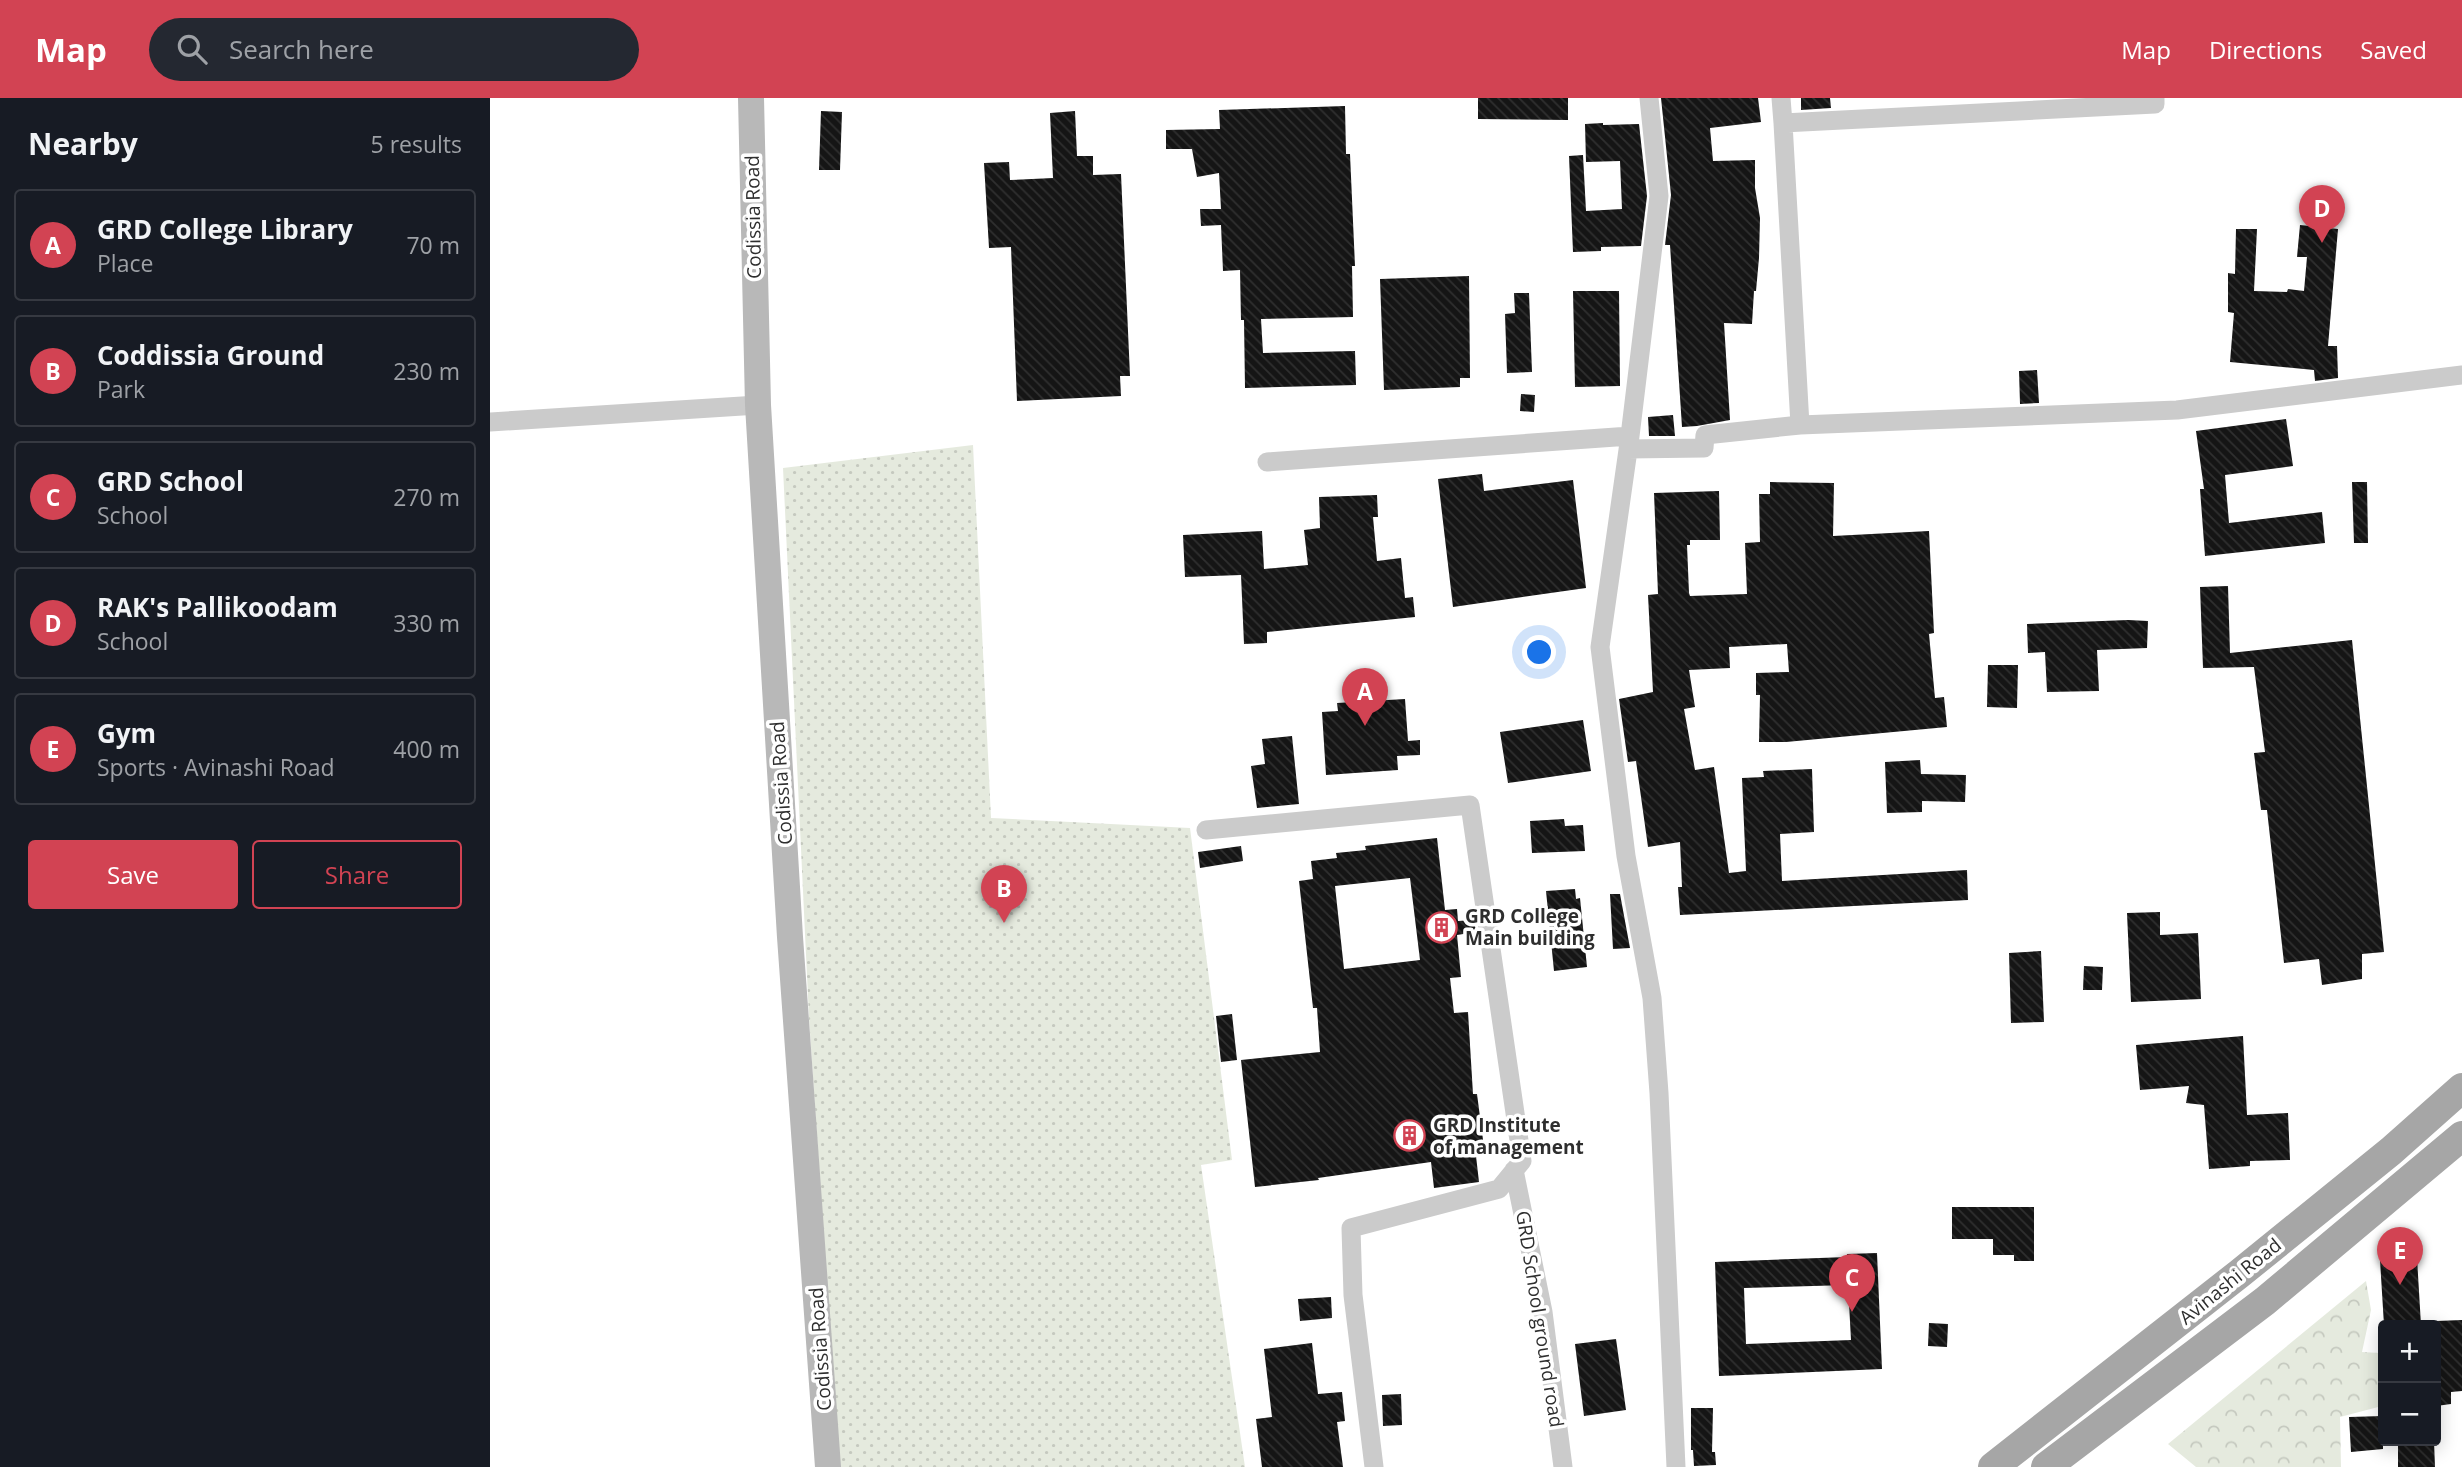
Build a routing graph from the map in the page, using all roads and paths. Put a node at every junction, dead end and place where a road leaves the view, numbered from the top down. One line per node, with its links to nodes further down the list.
1 (751, 98): 7 (street, Codissia Road)
2 (1648, 98): 10 (street)
3 (1781, 98): 5 (street)
4 (2155, 98): 5 (street)
5 (1783, 123): 9 (street)
6 (2462, 375): 9 (street)
7 (758, 405): 8 (street); 16 (street, Codissia Road)
8 (490, 422)
9 (1800, 425): 10 (street)
10 (1629, 442): 11 (street); 19 (street)
11 (1267, 462)
12 (1206, 830): 15 (street, GRD School ground road)
13 (2462, 1088): 20 (main road, Avinashi Road)
14 (2462, 1136): 21 (main road, Avinashi Road)
15 (1514, 1170): 17 (street); 18 (street, GRD School ground road)
16 (828, 1467)
17 (1374, 1467)
18 (1563, 1467)
19 (1676, 1467)
20 (1993, 1467)
21 (2046, 1467)

